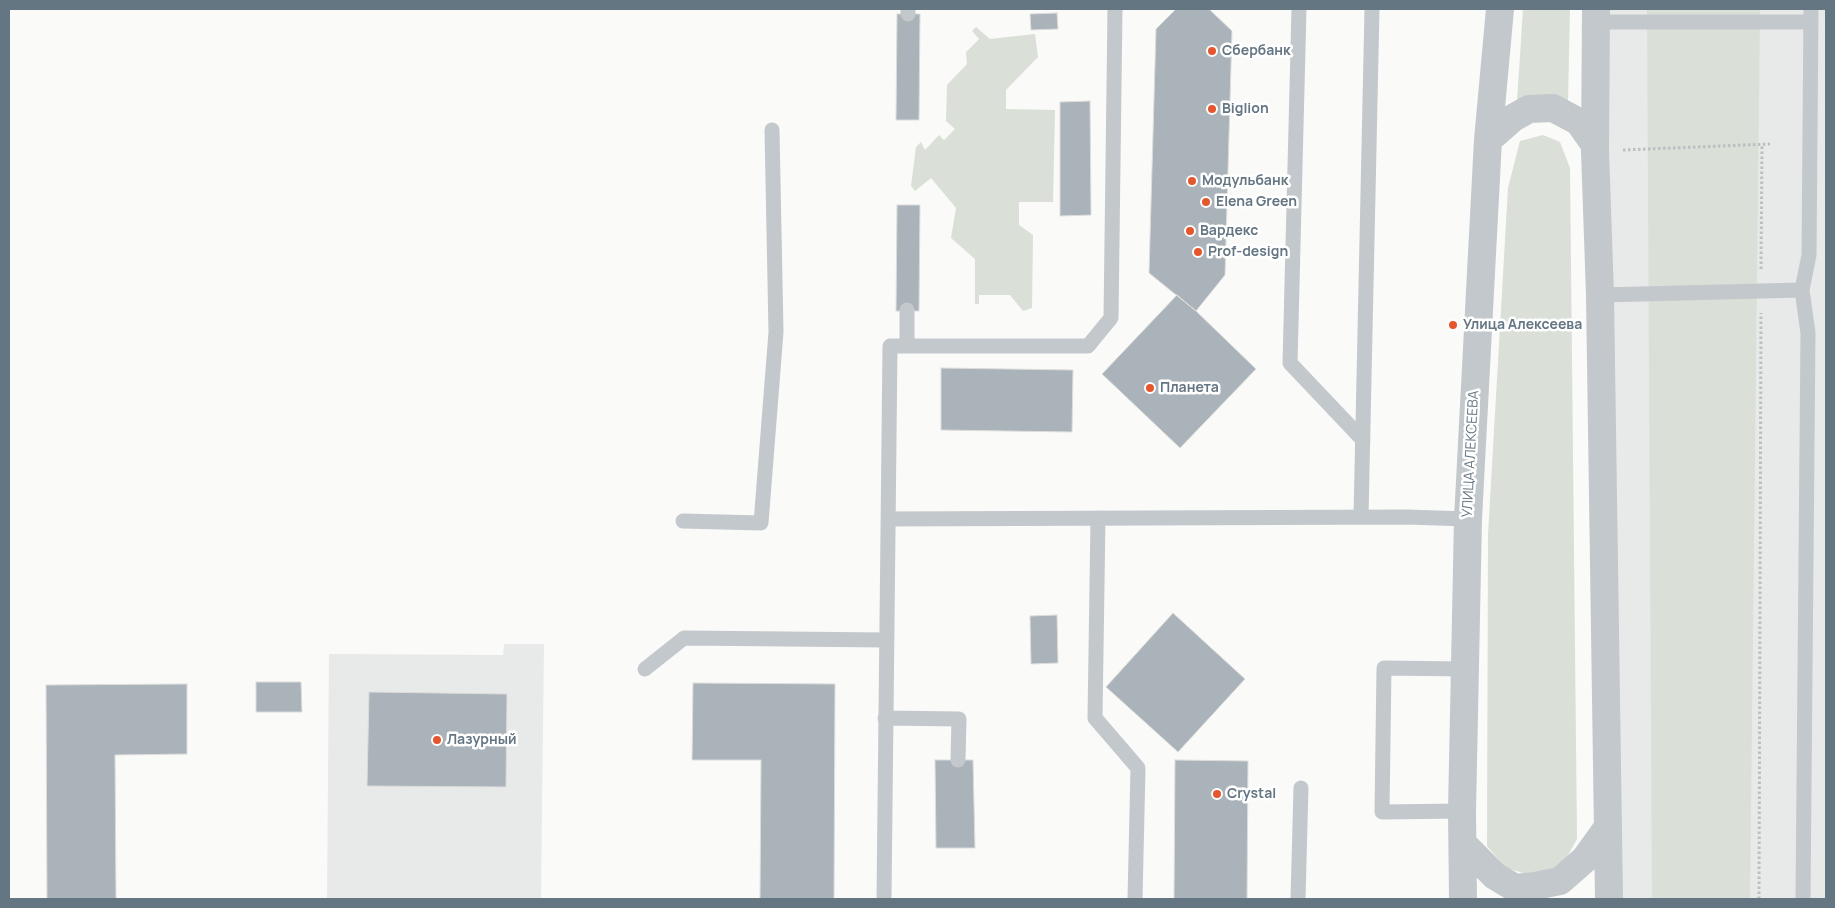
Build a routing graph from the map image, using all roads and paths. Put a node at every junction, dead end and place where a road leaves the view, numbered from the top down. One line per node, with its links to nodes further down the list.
1 (1116, 9): 16 (lane)
2 (1299, 9): 17 (lane)
3 (1372, 9): 17 (lane)
4 (1500, 9): 8 (street, УЛИЦА АЛЕКСЕЕВА)
5 (1811, 15): 6 (lane); 13 (lane)
6 (1596, 16): 11 (street)
7 (772, 130): 22 (lane)
8 (1488, 140): 11 (street); 21 (street, УЛИЦА АЛЕКСЕЕВА)
9 (1762, 144): 10 (path); 11 (path); 12 (path)
10 (1770, 144)
11 (1595, 148): 14 (street)
12 (1761, 290): 13 (lane); 14 (lane); 37 (path)
13 (1802, 290): 38 (lane)
14 (1600, 295): 30 (street)
15 (907, 310): 16 (lane)
16 (907, 346): 20 (lane)
17 (1364, 440): 18 (lane)
18 (1360, 517): 19 (lane); 21 (lane)
19 (1098, 518): 20 (lane); 33 (lane)
20 (888, 519): 23 (lane)
21 (1468, 519): 25 (street, УЛИЦА АЛЕКСЕЕВА)
22 (683, 521)
23 (886, 640): 24 (lane); 26 (lane)
24 (645, 669)
25 (1465, 669): 29 (street, УЛИЦА АЛЕКСЕЕВА); 29 (lane)
26 (885, 718): 27 (lane); 32 (lane)
27 (958, 760)
28 (1301, 788): 34 (lane)
29 (1462, 811): 31 (street, УЛИЦА АЛЕКСЕЕВА)
30 (1608, 827): 31 (street); 36 (street)
31 (1464, 845): 35 (street, УЛИЦА АЛЕКСЕЕВА)
32 (884, 899)
33 (1135, 899)
34 (1298, 899)
35 (1463, 899)
36 (1609, 899)
37 (1759, 899)
38 (1803, 899)

